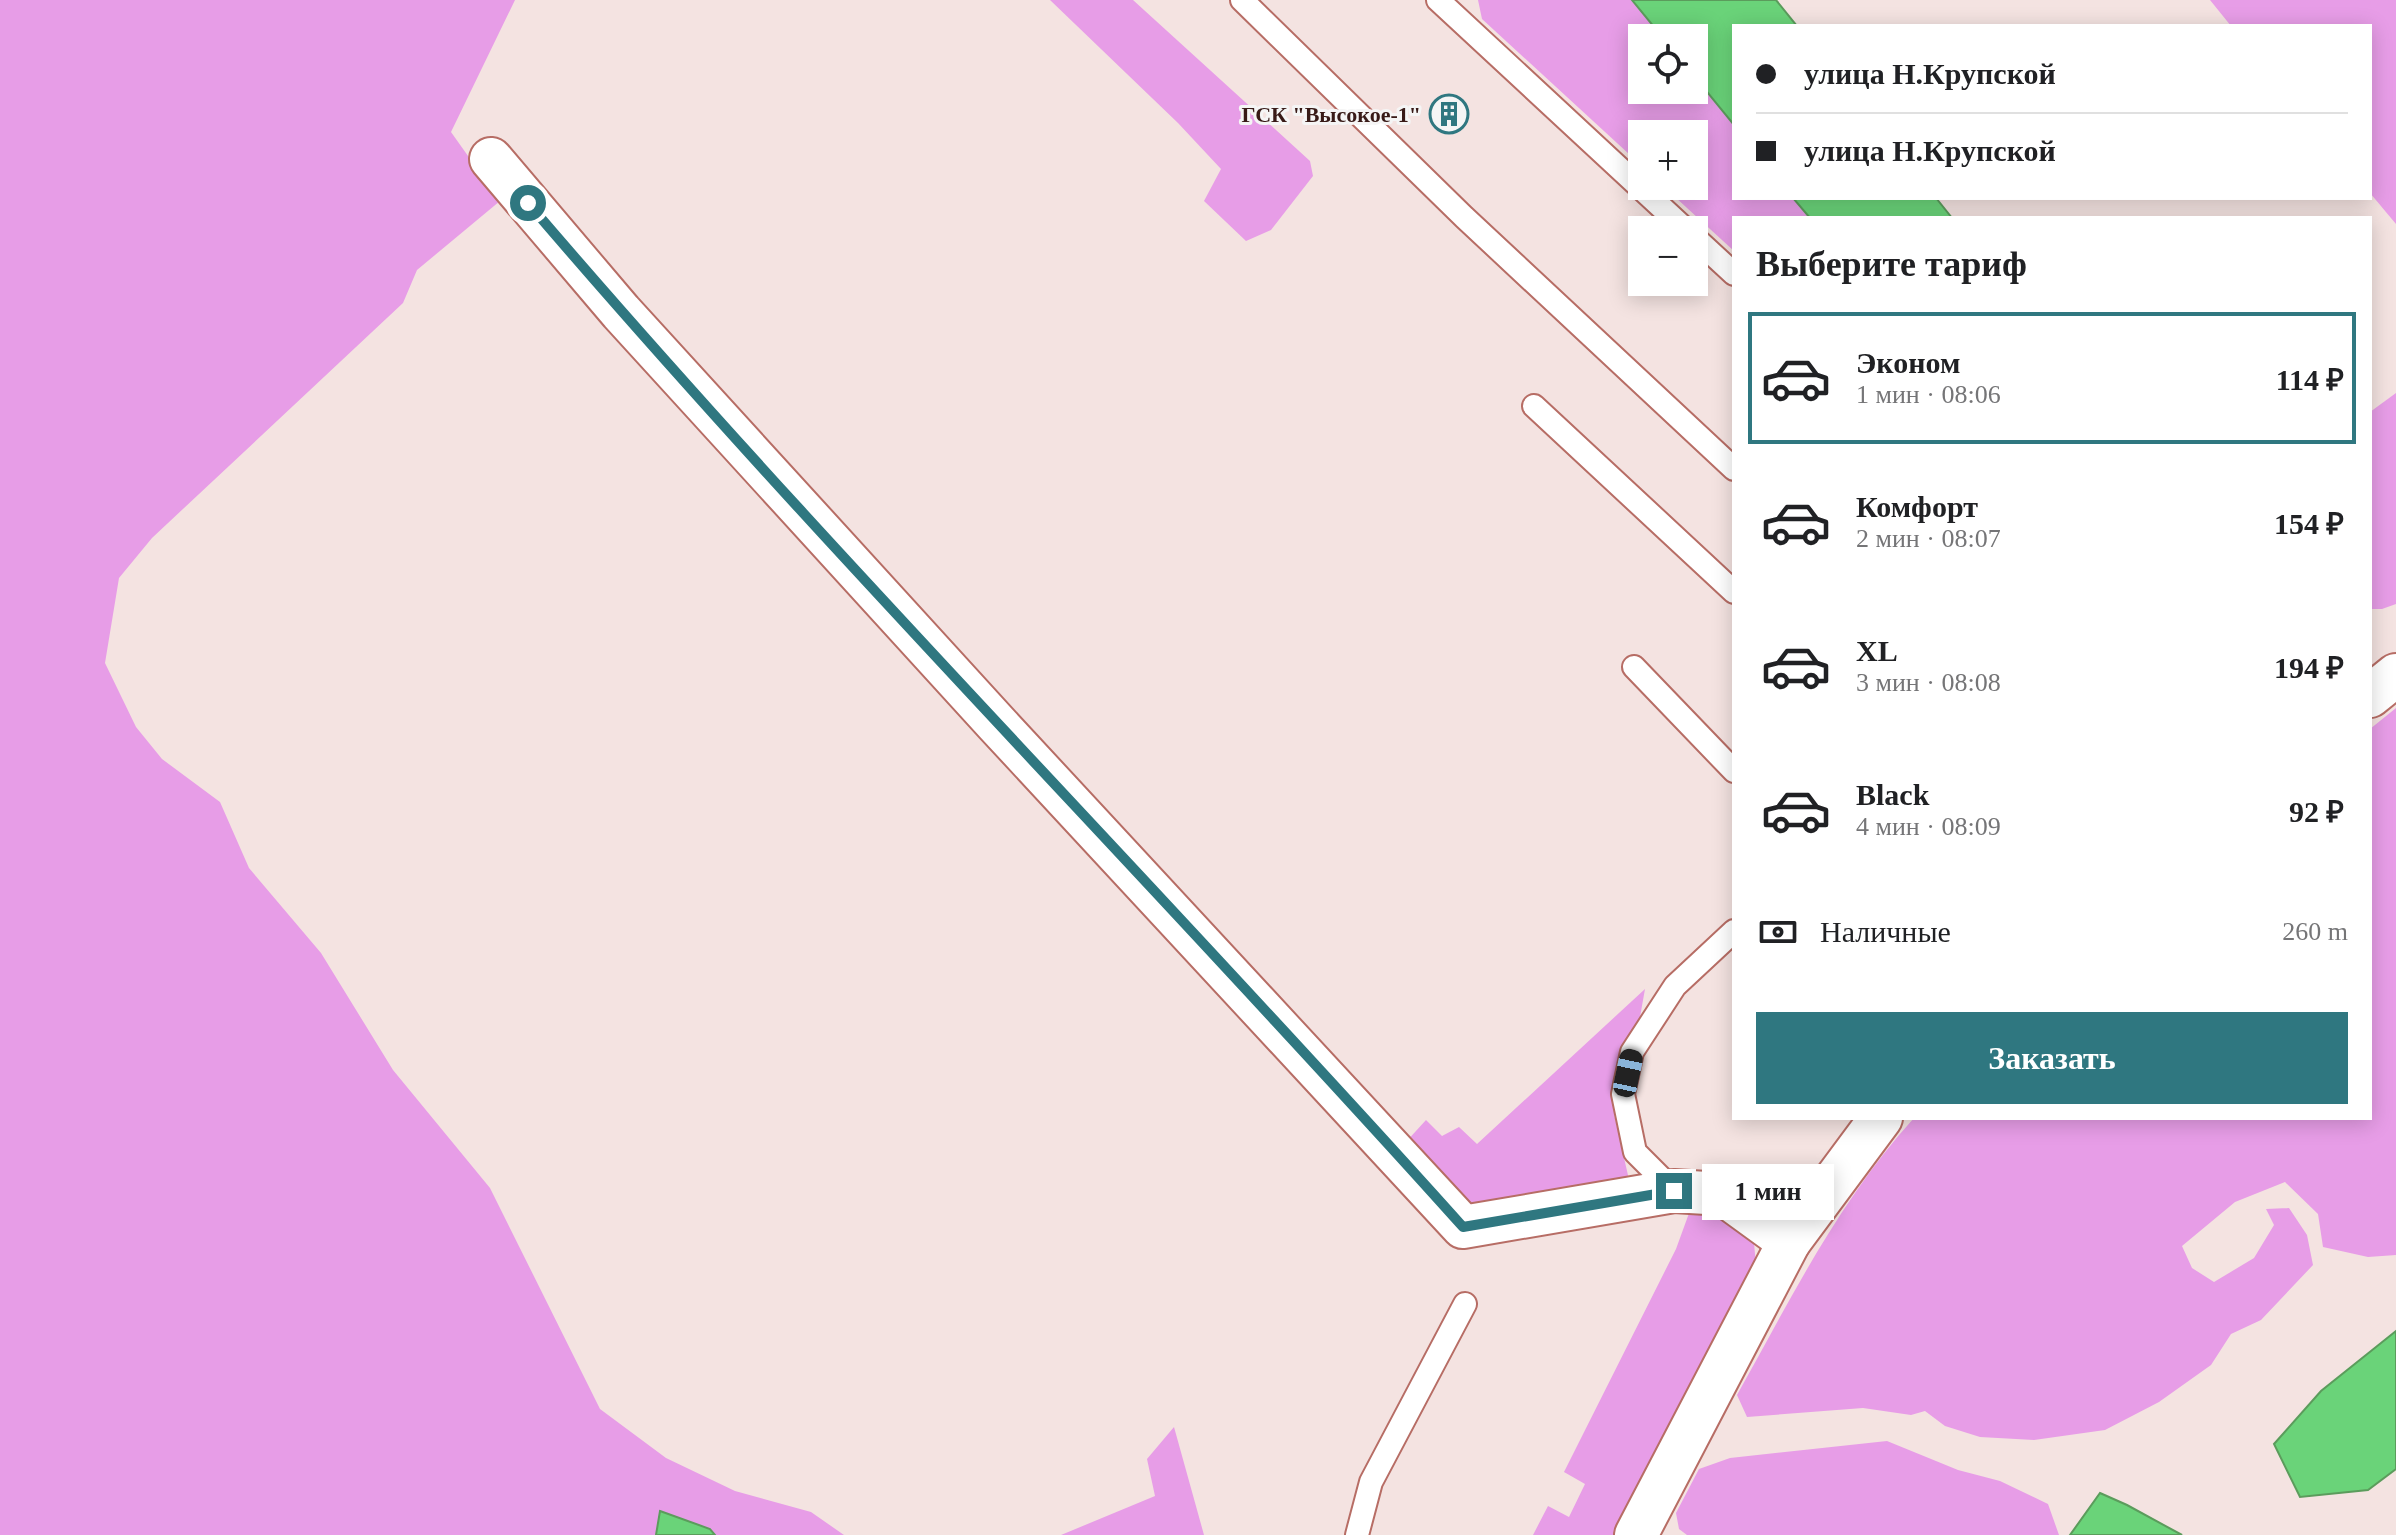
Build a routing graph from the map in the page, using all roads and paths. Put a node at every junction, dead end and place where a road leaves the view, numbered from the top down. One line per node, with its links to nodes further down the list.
1 (1242, 0): 8 (lane)
2 (1448, 4): 4 (lane)
3 (491, 159): 16 (street)
4 (1671, 216)
5 (1708, 250): 6 (lane)
6 (1732, 272)
7 (1534, 406): 9 (lane)
8 (1732, 467)
9 (1732, 590)
10 (1634, 667): 13 (lane)
11 (2396, 675): 12 (street)
12 (2372, 694)
13 (1732, 769)
14 (1732, 933): 16 (lane)
15 (1880, 1120): 17 (street)
16 (1674, 1191): 17 (street)
17 (1789, 1242): 19 (street)
18 (1465, 1304): 20 (lane)
19 (1643, 1532)
20 (1357, 1535)

